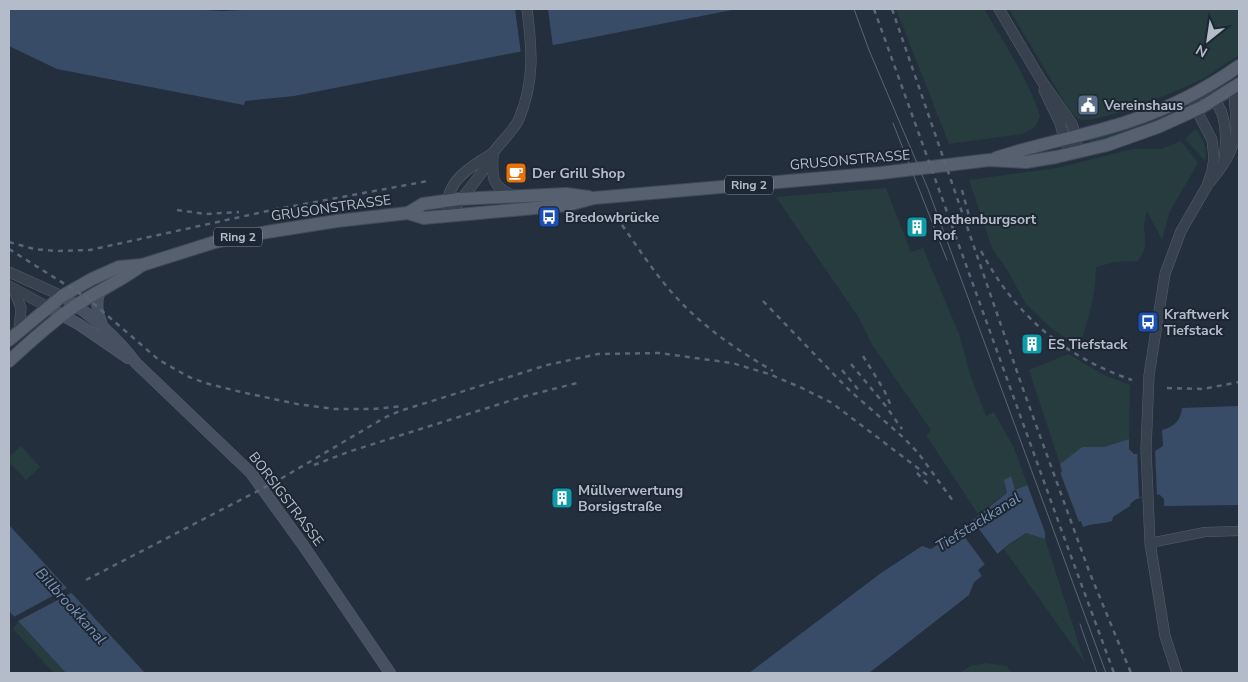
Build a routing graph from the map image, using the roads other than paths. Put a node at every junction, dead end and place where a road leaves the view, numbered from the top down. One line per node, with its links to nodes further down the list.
1 (527, 9): 9 (street)
2 (999, 9): 8 (street)
3 (1239, 66): 5 (main road, Ring 2)
4 (1238, 85): 6 (main road, Ring 2); 12 (street)
5 (1198, 93): 6 (street); 7 (street); 8 (main road, GRUSONSTRASSE / Ring 2)
6 (1214, 100): 7 (main road, GRUSONSTRASSE / Ring 2); 12 (street)
7 (1196, 110): 10 (main road, GRUSONSTRASSE / Ring 2); 13 (street)
8 (1070, 138): 10 (street); 11 (main road, GRUSONSTRASSE / Ring 2)
9 (494, 152): 14 (street); 16 (street)
10 (1073, 154): 11 (main road, GRUSONSTRASSE / Ring 2)
11 (989, 160): 15 (main road, GRUSONSTRASSE / Ring 2)
12 (1224, 162): 13 (street)
13 (1207, 186): 33 (street)
14 (514, 196): 15 (main road, GRUSONSTRASSE / Ring 2); 16 (main road, GRUSONSTRASSE / Ring 2)
15 (594, 198): 18 (main road, GRUSONSTRASSE / Ring 2)
16 (453, 200): 17 (main road, GRUSONSTRASSE / Ring 2); 18 (street)
17 (408, 212): 18 (main road, GRUSONSTRASSE / Ring 2); 19 (main road, GRUSONSTRASSE / Ring 2)
18 (449, 216)
19 (142, 265): 22 (main road, GRUSONSTRASSE / Ring 2); 23 (main road, GRUSONSTRASSE / Ring 2)
20 (9, 272): 23 (street)
21 (11, 288): 25 (street); 28 (street)
22 (100, 291): 24 (main road, GRUSONSTRASSE / Ring 2); 27 (main road)
23 (62, 296): 24 (main road, BORSIGSTRASSE); 25 (main road, Ring 2)
24 (76, 305): 26 (main road, GRUSONSTRASSE / Ring 2); 27 (main road, BORSIGSTRASSE)
25 (48, 307): 26 (main road, BORSIGSTRASSE); 28 (main road, Ring 2)
26 (63, 315): 30 (main road, Ring 2); 31 (main road, BORSIGSTRASSE)
27 (104, 328): 31 (main road, BORSIGSTRASSE)
28 (19, 331): 29 (main road, Ring 2)
29 (9, 340)
30 (9, 361)
31 (136, 363): 34 (main road, BORSIGSTRASSE)
32 (1239, 531): 33 (street)
33 (1150, 543): 35 (street)
34 (390, 673)
35 (1177, 673)

